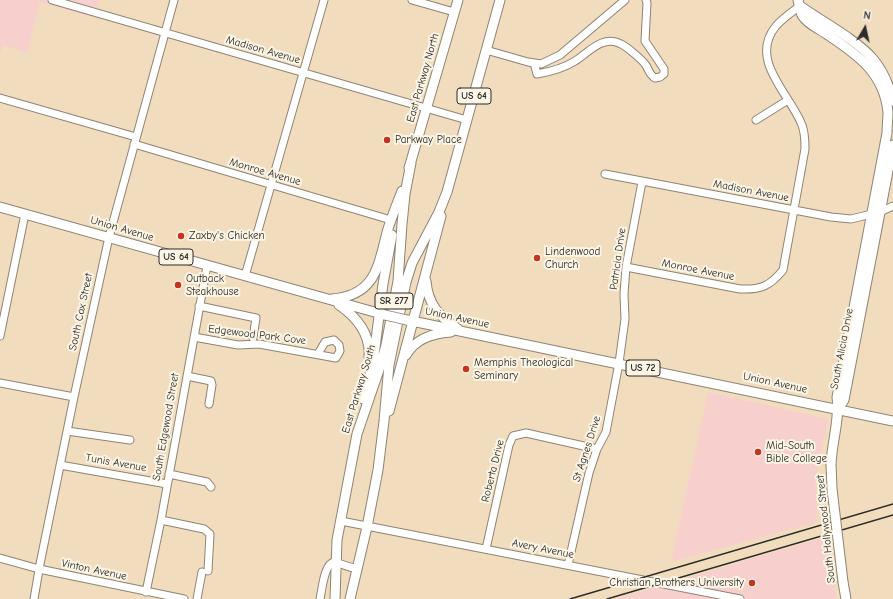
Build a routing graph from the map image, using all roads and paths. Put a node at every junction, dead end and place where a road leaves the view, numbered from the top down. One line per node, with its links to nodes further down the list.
1 (52, 0): 11 (street, Madison Avenue)
2 (174, 0): 11 (street, South Cox Street)
3 (324, 0): 14 (street)
4 (412, 0): 10 (street)
5 (458, 0): 10 (main road, East Parkway North / US 64)
6 (500, 0): 12 (main road, US 64)
7 (625, 0): 13 (street)
8 (647, 1): 13 (street)
9 (799, 3): 16 (street); 17 (main road); 29 (main road)
10 (454, 12): 18 (main road, East Parkway North / US 64)
11 (164, 33): 14 (street, Madison Avenue); 21 (street, South Cox Street)
12 (486, 50): 13 (street); 19 (main road, US 64)
13 (534, 63)
14 (303, 73): 18 (street, Madison Avenue); 27 (street)
15 (0, 98): 21 (street)
16 (788, 100): 20 (street); 33 (street)
17 (893, 101)
18 (427, 108): 19 (street, Madison Avenue); 24 (main road, East Parkway North / US 64)
19 (467, 120): 30 (main road, US 64)
20 (756, 120)
21 (136, 137): 22 (street, South Cox Street)
22 (134, 144): 27 (street, Monroe Avenue); 37 (street, South Cox Street)
23 (893, 145): 29 (main road)
24 (411, 163): 28 (main road, US 64); 61 (main road, East Parkway South / SR 277)
25 (605, 174): 26 (street, Madison Avenue)
26 (642, 182): 33 (street, Madison Avenue); 39 (street, Patricia Drive)
27 (271, 185): 36 (street, Monroe Avenue); 40 (street)
28 (403, 190): 36 (main road, US 64); 44 (main road)
29 (880, 191): 34 (main road, South Alicia Drive)
30 (447, 192): 41 (main road, US 64); 62 (main road, East Parkway South)
31 (893, 206): 34 (street, Madison Avenue)
32 (0, 207): 35 (main road, Union Avenue / US 64)
33 (793, 211): 34 (street, Madison Avenue); 39 (street, Monroe Avenue)
34 (876, 213): 58 (main road, South Alicia Drive)
35 (25, 214): 37 (main road, Union Avenue / US 64); 47 (street)
36 (391, 220): 42 (main road, US 64)
37 (109, 237): 38 (main road, Union Avenue / US 64); 55 (street, South Cox Street)
38 (207, 266): 40 (main road, Union Avenue / US 64); 43 (street, South Edgewood Street)
39 (626, 268): 52 (street, Patricia Drive)
40 (245, 276): 42 (main road, Union Avenue / US 64)
41 (425, 276): 45 (main road, US 64); 46 (main road)
42 (331, 300): 44 (main road, Union Avenue / US 64); 56 (main road)
43 (199, 306): 48 (street, South Edgewood Street); 49 (street)
44 (382, 314): 45 (main road, Union Avenue / US 64, bridge); 56 (main road)
45 (410, 321): 46 (main road, Union Avenue / US 72); 51 (main road)
46 (461, 331): 51 (main road); 52 (main road, Union Avenue / US 72)
47 (0, 336)
48 (194, 337): 50 (street, Edgewood Park Cove); 53 (street, South Edgewood Street)
49 (253, 338)
50 (318, 354)
51 (402, 362): 62 (main road)
52 (619, 363): 58 (main road, Union Avenue / US 72); 64 (street, St Agnes Drive)
53 (186, 376): 57 (street); 66 (street, South Edgewood Street)
54 (0, 383): 55 (street)
55 (74, 397): 60 (street, South Cox Street)
56 (364, 397): 61 (main road)
57 (209, 404)
58 (838, 409): 59 (main road, Union Avenue / US 72); 87 (main road, South Hollywood Street, bridge)
59 (893, 421)
60 (68, 431): 63 (street); 65 (street, South Cox Street)
61 (357, 434): 70 (main road, East Parkway South / SR 277)
62 (382, 439): 71 (main road, East Parkway South)
63 (130, 440)
64 (597, 449): 72 (street, Roberta Drive); 75 (street, St Agnes Drive)
65 (60, 465): 67 (street, Tunis Avenue); 77 (street, South Cox Street)
66 (169, 474): 67 (street, South Edgewood Street); 68 (street)
67 (167, 484): 69 (street, South Edgewood Street)
68 (211, 487)
69 (161, 520): 78 (street, South Edgewood Street); 82 (street)
70 (341, 521): 71 (street, Avery Avenue); 74 (main road, East Parkway South / SR 277)
71 (367, 527): 72 (street, Avery Avenue); 76 (main road, East Parkway South)
72 (486, 549): 75 (street, Avery Avenue)
73 (0, 558): 77 (street, Vinton Avenue)
74 (335, 562): 76 (street); 83 (street); 84 (main road, East Parkway South / SR 277)
75 (568, 565): 79 (street, Avery Avenue)
76 (357, 569): 85 (main road, East Parkway South)
77 (39, 570): 78 (street, Vinton Avenue); 80 (street, South Cox Street)
78 (146, 592): 81 (street, Vinton Avenue)
79 (717, 597): 86 (street, Avery Avenue)
80 (34, 599)
81 (184, 599)
82 (197, 599)
83 (320, 599)
84 (335, 599)
85 (350, 599)
86 (740, 599)
87 (846, 599)

